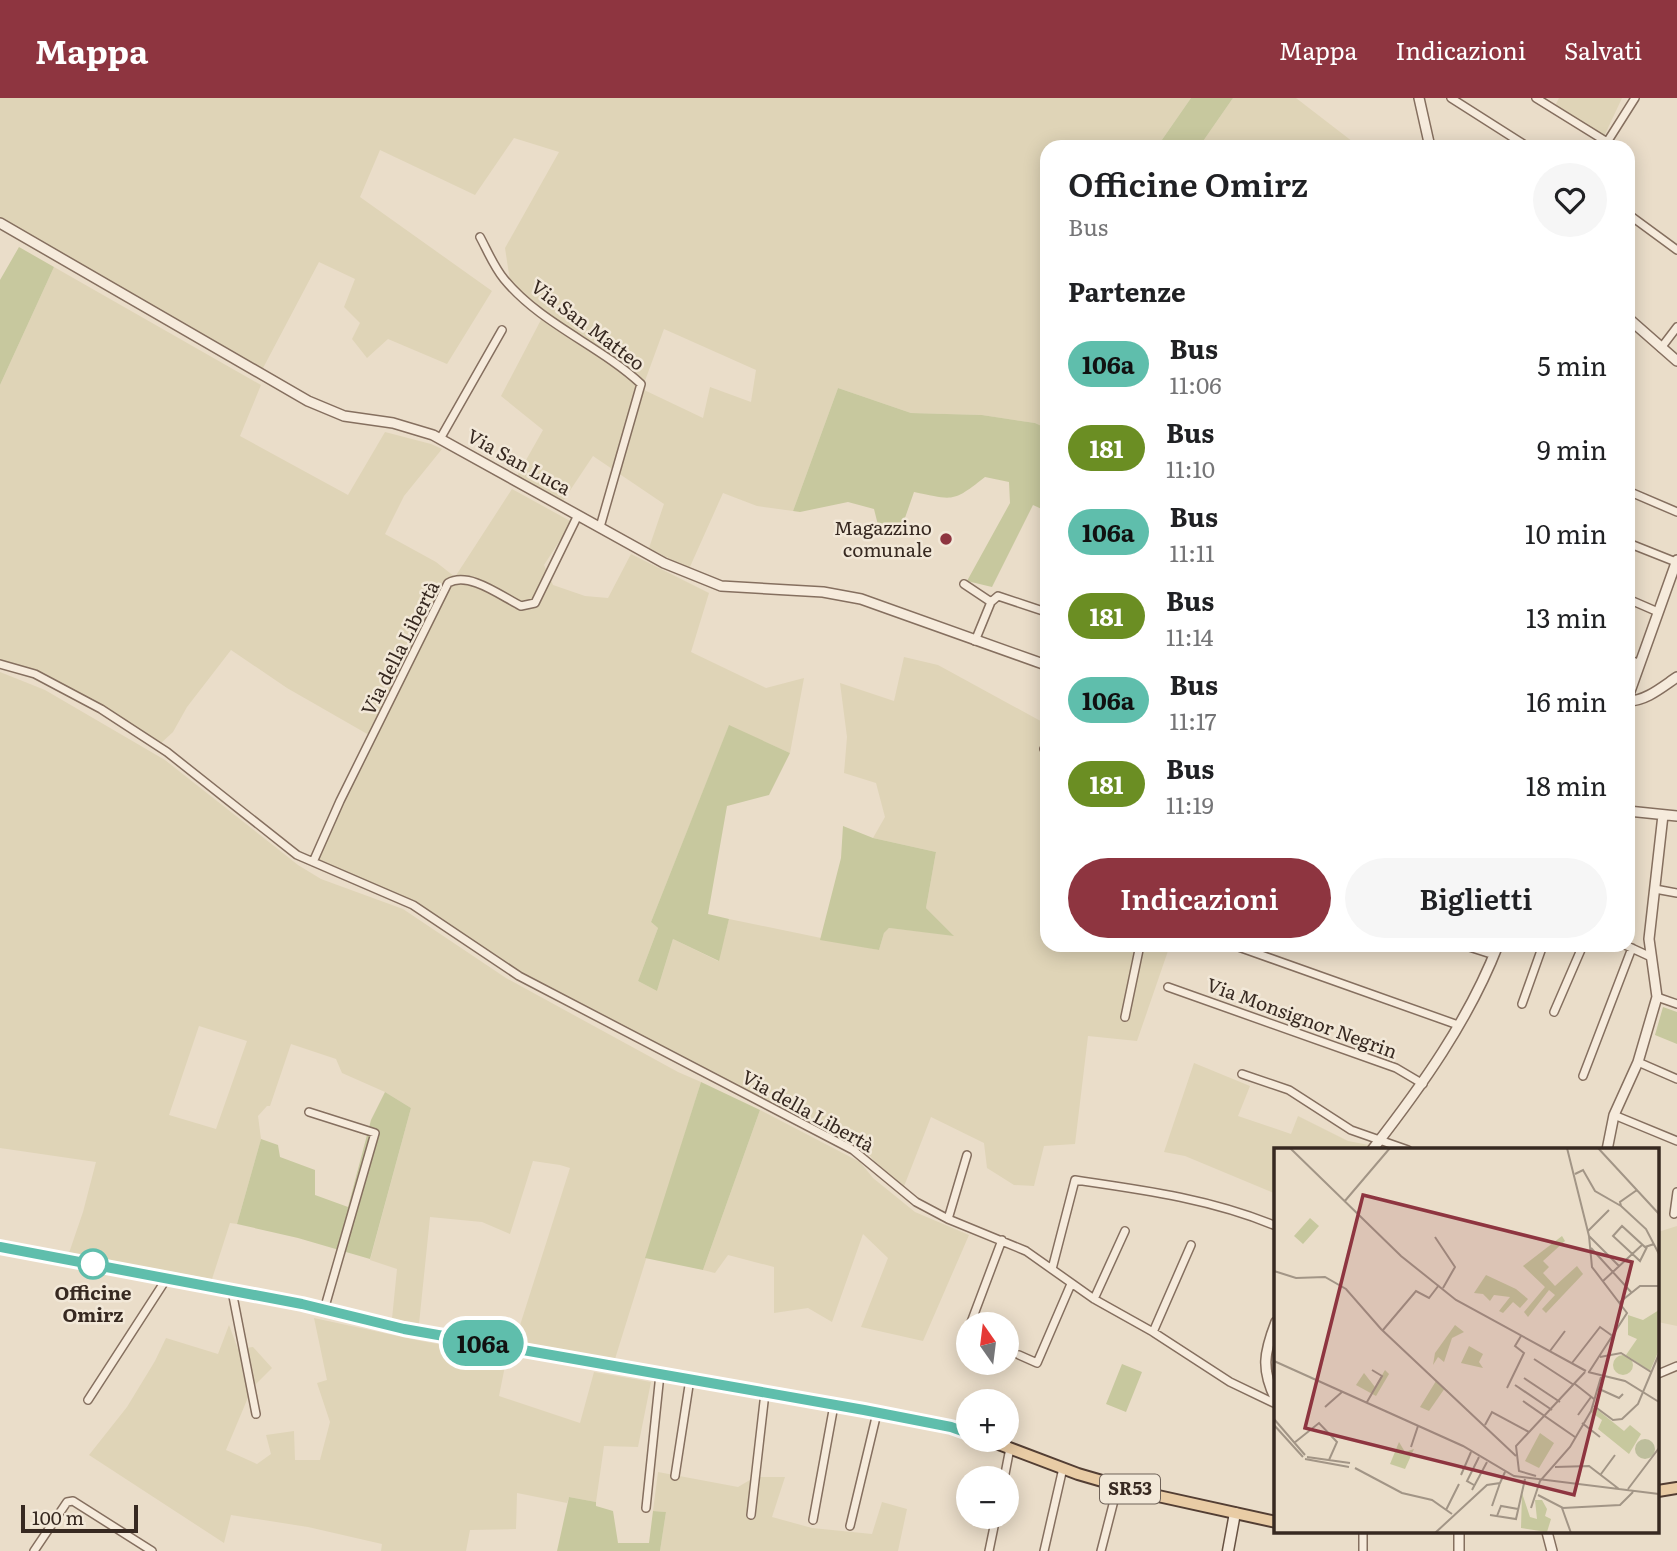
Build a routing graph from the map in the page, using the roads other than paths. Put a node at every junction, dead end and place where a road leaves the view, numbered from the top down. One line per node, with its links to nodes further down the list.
1 (1419, 98): 5 (street)
2 (1451, 98): 6 (street)
3 (1536, 98): 7 (street)
4 (1635, 98): 8 (street)
5 (1428, 140)
6 (1517, 140)
7 (1599, 140)
8 (1608, 140)
9 (1635, 219): 12 (street)
10 (0, 223): 18 (street, Via San Luca)
11 (480, 237): 22 (street, Via San Matteo)
12 (1677, 250)
13 (1635, 324): 16 (street)
14 (1677, 327): 16 (street)
15 (502, 330): 18 (street)
16 (1661, 348): 17 (street)
17 (1677, 362)
18 (439, 439): 21 (street, Via San Luca)
19 (1635, 494): 20 (street)
20 (1677, 512)
21 (578, 515): 22 (street, Via San Luca); 41 (street, Via della Libertà)
22 (600, 527): 30 (street, Via San Luca)
23 (1635, 546): 24 (street)
24 (1676, 561): 29 (street)
25 (964, 584): 26 (street)
26 (990, 602): 28 (street); 30 (street)
27 (1635, 602): 29 (street)
28 (1040, 610)
29 (1658, 612): 34 (street)
30 (975, 641): 32 (street, Via San Luca)
31 (1635, 662): 34 (street)
32 (1040, 663)
33 (0, 664): 41 (street, Via della Libertà)
34 (1640, 664): 36 (street)
35 (1677, 677): 37 (street)
36 (1635, 679)
37 (1635, 700)
38 (1635, 812): 39 (street)
39 (1663, 815): 40 (street); 42 (street)
40 (1677, 816)
41 (313, 862): 74 (street, Via della Libertà)
42 (1655, 890): 43 (street); 51 (street)
43 (1677, 893)
44 (1635, 950): 51 (street)
45 (1139, 952): 57 (street)
46 (1253, 952): 58 (street)
47 (1494, 952): 58 (street)
48 (1541, 952): 54 (street)
49 (1580, 952): 56 (street)
50 (1627, 952): 61 (street)
51 (1651, 957): 53 (street)
52 (1168, 987): 63 (street, Via Monsignor Negrin)
53 (1657, 997): 55 (street); 59 (street)
54 (1522, 1004)
55 (1677, 1004)
56 (1554, 1012)
57 (1125, 1017)
58 (1458, 1025): 63 (street)
59 (1638, 1062): 62 (street); 65 (street)
60 (1242, 1074): 66 (street)
61 (1583, 1076)
62 (1677, 1079)
63 (1423, 1084): 66 (street)
64 (309, 1112): 85 (street)
65 (1614, 1115): 67 (street); 70 (street)
66 (1379, 1141): 68 (street); 69 (street)
67 (1677, 1141)
68 (1374, 1148)
69 (1402, 1148)
70 (1606, 1148)
71 (967, 1155): 74 (street)
72 (1677, 1192): 73 (street)
73 (1674, 1214)
74 (948, 1219): 77 (street, Via della Libertà)
75 (1274, 1225): 80 (street)
76 (1125, 1231): 84 (street)
77 (1003, 1240): 80 (street, Via della Libertà); 86 (street)
78 (1191, 1245): 88 (street)
79 (0, 1247): 81 (main road)
80 (1052, 1269): 82 (street, Via della Libertà)
81 (167, 1278): 83 (main road); 96 (street)
82 (1071, 1284): 84 (street, Via della Libertà); 89 (street)
83 (232, 1291): 85 (main road); 100 (street)
84 (1094, 1298): 88 (street, Via della Libertà)
85 (324, 1310): 92 (main road)
86 (975, 1312)
87 (1274, 1327): 95 (street)
88 (1153, 1332): 97 (street, Via della Libertà)
89 (1019, 1355)
90 (1677, 1366): 91 (street)
91 (1660, 1373)
92 (660, 1374): 93 (main road); 106 (street)
93 (690, 1379): 94 (main road); 104 (street)
94 (765, 1393): 98 (main road); 108 (street)
95 (1274, 1397)
96 (88, 1399)
97 (1274, 1401)
98 (834, 1405): 99 (main road); 109 (street)
99 (877, 1413): 101 (main road); 111 (street)
100 (256, 1414)
101 (956, 1429)
102 (1019, 1451): 103 (main road, SR53)
103 (1063, 1468): 105 (main road, SR53); 117 (street)
104 (675, 1476)
105 (1118, 1485): 107 (main road, SR53); 118 (street)
106 (646, 1508)
107 (1235, 1513): 110 (main road, SR53); 119 (main road)
108 (751, 1515)
109 (813, 1520)
110 (1274, 1522)
111 (850, 1526)
112 (994, 1529): 116 (street)
113 (1548, 1534): 120 (street)
114 (34, 1551): 115 (street)
115 (152, 1551)
116 (989, 1551)
117 (1044, 1551)
118 (1101, 1551)
119 (1228, 1551)
120 (1552, 1551)

